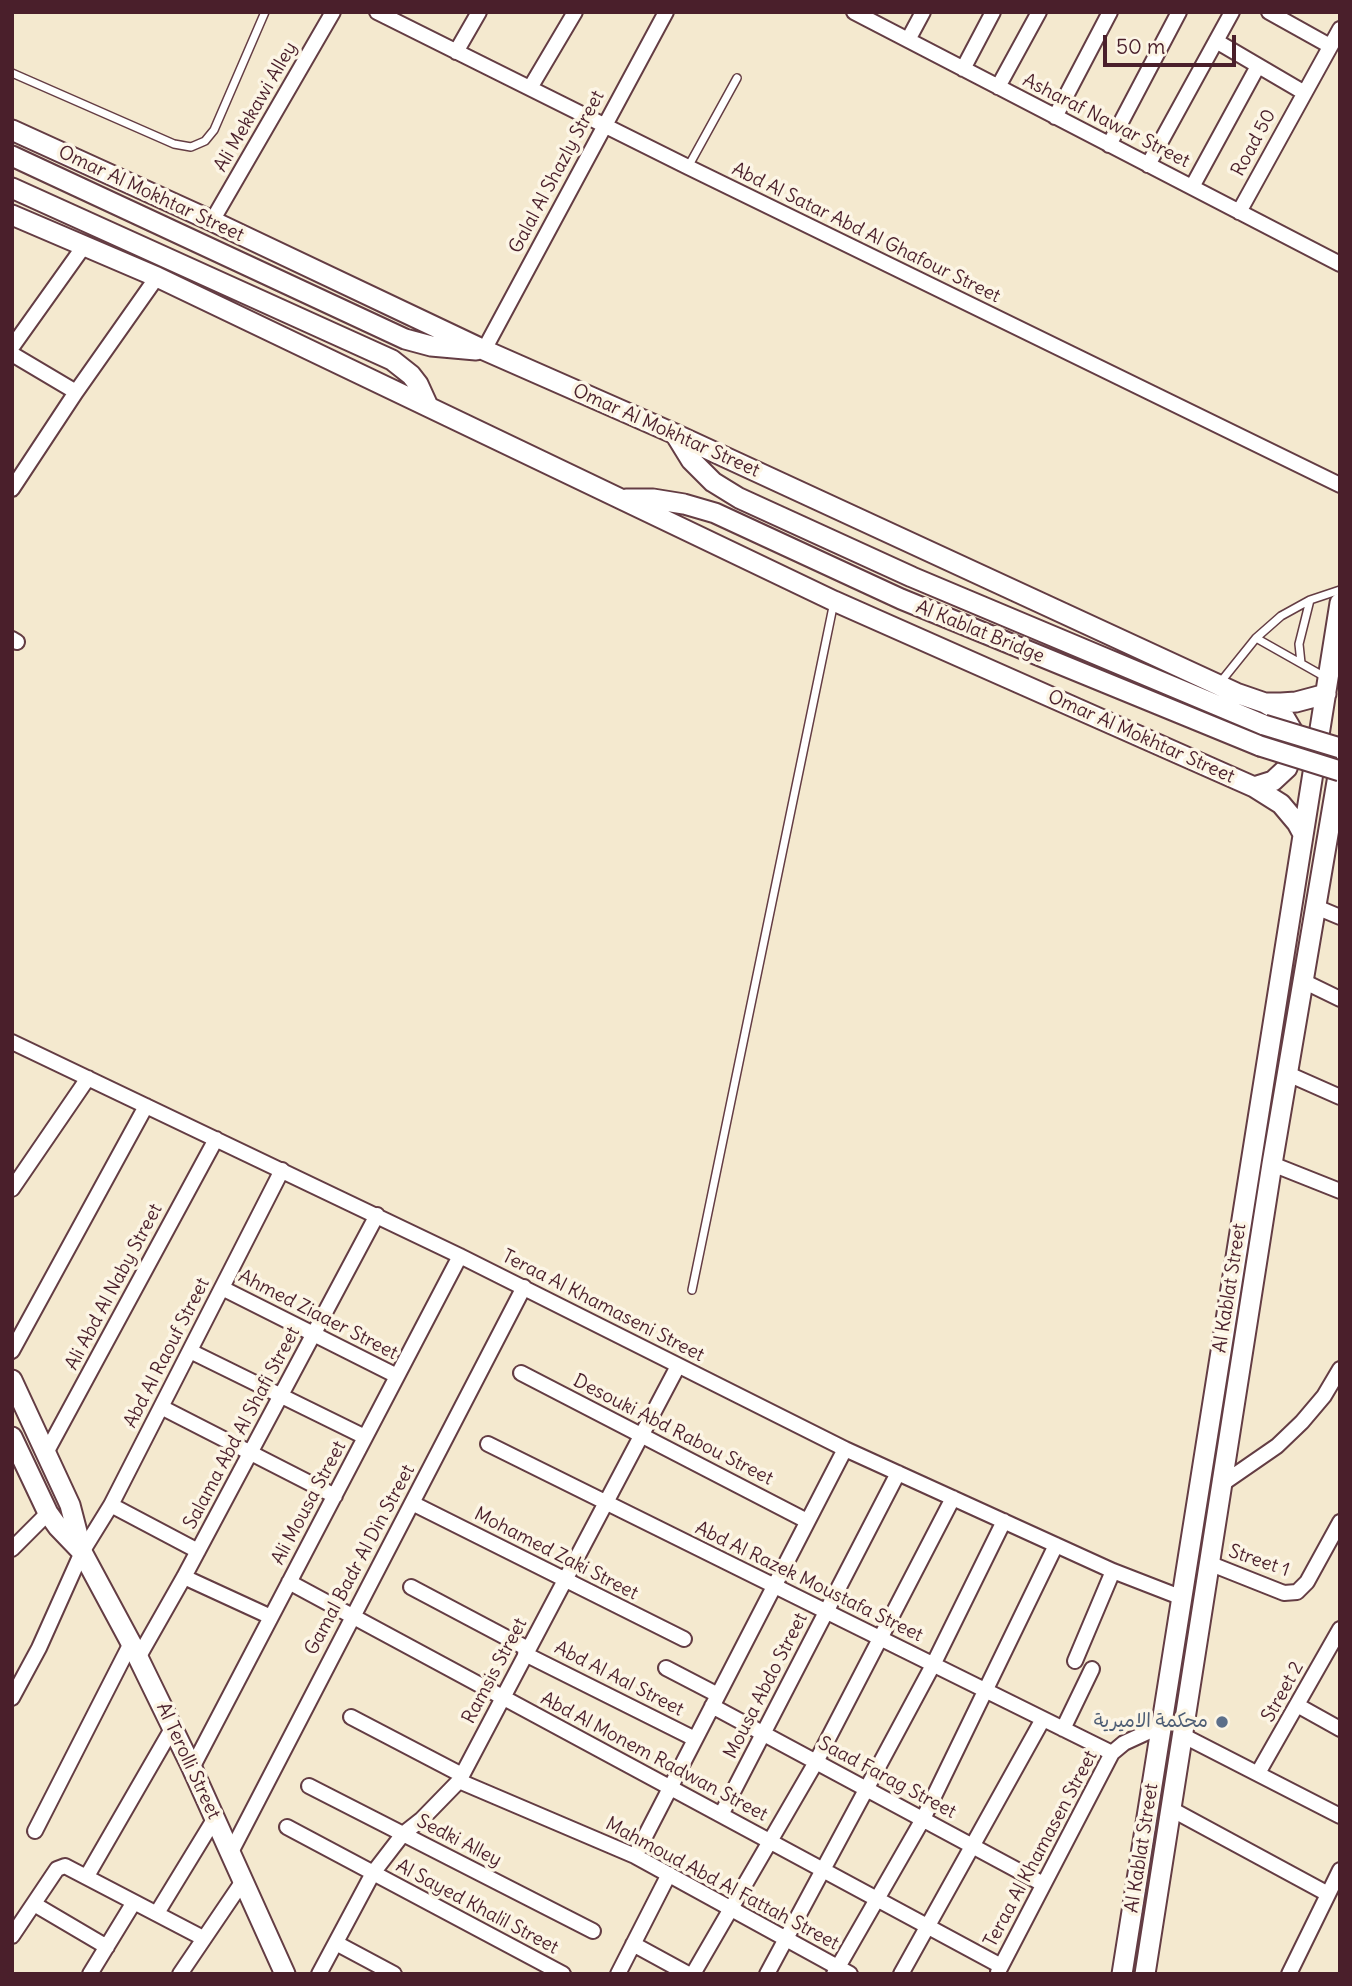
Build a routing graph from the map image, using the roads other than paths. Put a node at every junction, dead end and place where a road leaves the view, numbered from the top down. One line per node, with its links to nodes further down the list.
1 (265, 12): 23 (lane)
2 (333, 12): 39 (street, Ali Mekkawi Alley)
3 (377, 12): 15 (street, Abd Al Satar Abd Al Ghafour Street)
4 (479, 12): 20 (street)
5 (575, 12): 26 (street)
6 (666, 12): 29 (street, Galal Al Shazly Street)
7 (854, 12): 17 (street, Asharaf Nawar Street)
8 (923, 12): 17 (street)
9 (993, 12): 22 (street)
10 (1039, 12): 25 (street)
11 (1110, 12): 28 (street)
12 (1179, 12): 31 (street)
13 (1231, 12): 18 (street)
14 (1279, 15): 19 (street)
15 (401, 17): 20 (street, Abd Al Satar Abd Al Ghafour Street)
16 (1340, 29): 19 (street, Road 50)
17 (908, 40): 22 (street, Asharaf Nawar Street)
18 (1216, 41): 21 (street); 33 (street)
19 (1330, 46): 27 (street, Road 50)
20 (456, 52): 26 (street, Abd Al Satar Abd Al Ghafour Street)
21 (1258, 66): 27 (street); 35 (street)
22 (963, 69): 25 (street, Asharaf Nawar Street)
23 (12, 73)
24 (737, 78): 34 (lane)
25 (998, 87): 28 (street, Asharaf Nawar Street)
26 (530, 88): 29 (street, Abd Al Satar Abd Al Ghafour Street)
27 (1303, 92): 37 (street, Road 50)
28 (1055, 117): 31 (street, Asharaf Nawar Street)
29 (604, 125): 34 (street, Abd Al Satar Abd Al Ghafour Street); 44 (street, Galal Al Shazly Street)
30 (12, 130): 39 (main road, Omar Al Mokhtar Street)
31 (1109, 145): 33 (street, Asharaf Nawar Street)
32 (12, 156): 44 (main road)
33 (1148, 165): 35 (street, Asharaf Nawar Street)
34 (688, 167): 49 (street, Abd Al Satar Abd Al Ghafour Street)
35 (1192, 187): 37 (street, Asharaf Nawar Street)
36 (12, 188): 47 (main road)
37 (1238, 212): 41 (street, Asharaf Nawar Street)
38 (12, 215): 40 (main road, Omar Al Mokhtar Street)
39 (212, 220): 44 (main road, Omar Al Mokhtar Street)
40 (84, 246): 42 (main road, Omar Al Mokhtar Street); 43 (street)
41 (1340, 264)
42 (157, 277): 46 (street); 47 (main road, Omar Al Mokhtar Street)
43 (12, 347)
44 (484, 350): 48 (main road, Omar Al Mokhtar Street)
45 (12, 354): 46 (street)
46 (76, 392): 50 (street)
47 (428, 407): 51 (main road, Omar Al Mokhtar Street)
48 (675, 433): 58 (main road, Omar Al Mokhtar Street); 61 (main road, Al Kablat Bridge, bridge)
49 (1340, 485)
50 (12, 489)
51 (622, 499): 54 (main road, Omar Al Mokhtar Street); 63 (main road, Al Kablat Bridge, bridge)
52 (1340, 590): 53 (lane)
53 (1310, 600): 56 (lane); 57 (lane)
54 (834, 601): 64 (main road, Omar Al Mokhtar Street); 85 (lane)
55 (1340, 603): 59 (main road, Al Kablat Street)
56 (1256, 638): 57 (lane); 58 (lane)
57 (1301, 663): 59 (lane)
58 (1219, 685): 60 (main road, Omar Al Mokhtar Street)
59 (1327, 686): 60 (main road, Omar Al Mokhtar Street); 65 (main road, Al Kablat Street)
60 (1265, 703): 64 (main road)
61 (1340, 748)
62 (1340, 764): 66 (main road, Al Kablat Street)
63 (1340, 771)
64 (1254, 787): 65 (main road, Omar Al Mokhtar Street)
65 (1303, 834): 125 (main road, Al Kablat Street)
66 (1333, 838): 67 (main road, Al Kablat Street)
67 (1316, 906): 68 (street); 69 (main road, Al Kablat Street)
68 (1340, 918)
69 (1303, 981): 70 (street); 72 (main road, Al Kablat Street)
70 (1340, 999)
71 (12, 1042): 73 (street, Teraa Al Khamaseni Street)
72 (1288, 1074): 74 (street); 77 (main road, Al Kablat Street)
73 (88, 1078): 75 (street, Teraa Al Khamaseni Street); 79 (street)
74 (1340, 1097)
75 (146, 1106): 76 (street, Teraa Al Khamaseni Street); 87 (street)
76 (216, 1139): 78 (street, Teraa Al Khamaseni Street); 102 (street, Ali Abd Al Naby Street)
77 (1272, 1164): 80 (street); 104 (main road, Al Kablat Street)
78 (282, 1170): 81 (street, Teraa Al Khamaseni Street); 84 (street, Abd Al Raouf Street)
79 (12, 1189)
80 (1340, 1191)
81 (377, 1216): 82 (street, Teraa Al Khamaseni Street); 86 (street, Salama Abd Al Shafi Street)
82 (460, 1255): 83 (street, Teraa Al Khamaseni Street); 92 (street, Ali Mousa Street)
83 (524, 1287): 89 (street, Teraa Al Khamaseni Street); 107 (street, Gamal Badr Al Din Street)
84 (222, 1288): 86 (street, Ahmed Ziaaer Street); 88 (street, Abd Al Raouf Street)
85 (692, 1290)
86 (314, 1334): 92 (street, Ahmed Ziaaer Street); 94 (street, Salama Abd Al Shafi Street)
87 (12, 1351)
88 (190, 1351): 94 (street); 95 (street, Abd Al Raouf Street)
89 (678, 1366): 96 (street, Ramsis Street); 100 (street, Teraa Al Khamaseni Street)
90 (1340, 1371): 104 (street)
91 (521, 1373): 96 (street, Desouki Abd Rabou Street)
92 (397, 1376): 97 (street, Ali Mousa Street)
93 (12, 1380): 102 (main road, Al Terolli Street)
94 (281, 1396): 97 (street); 101 (street, Salama Abd Al Shafi Street)
95 (161, 1407): 101 (street); 109 (street, Abd Al Raouf Street)
96 (641, 1436): 108 (street, Ramsis Street); 111 (street, Desouki Abd Rabou Street)
97 (365, 1437): 105 (street, Ali Mousa Street)
98 (488, 1444): 108 (street, Abd Al Razek Moustafa Street)
99 (14, 1447): 110 (main road, Al Terolli Street)
100 (845, 1449): 103 (street, Teraa Al Khamaseni Street); 111 (street)
101 (251, 1452): 105 (street); 116 (street, Salama Abd Al Shafi Street)
102 (46, 1453): 117 (main road, Al Terolli Street)
103 (898, 1473): 106 (street, Teraa Al Khamaseni Street); 126 (street, Mousa Abdo Street)
104 (1222, 1484): 118 (main road, Al Kablat Street)
105 (335, 1496): 122 (street, Ali Mousa Street)
106 (953, 1498): 112 (street, Teraa Al Khamaseni Street); 131 (street)
107 (412, 1503): 121 (street, Mohamed Zaki Street); 128 (street, Gamal Badr Al Din Street)
108 (606, 1503): 121 (street, Ramsis Street); 123 (street, Abd Al Razek Moustafa Street)
109 (111, 1505): 116 (street); 117 (street, Abd Al Raouf Street)
110 (48, 1513): 115 (street); 117 (main road, Al Terolli Street)
111 (807, 1521): 123 (street)
112 (1004, 1521): 114 (street, Teraa Al Khamaseni Street); 135 (street)
113 (1340, 1522): 118 (street, Street 1)
114 (1056, 1545): 119 (street, Teraa Al Khamaseni Street); 138 (street)
115 (12, 1549)
116 (198, 1551): 120 (street, Salama Abd Al Shafi Street)
117 (82, 1552): 132 (main road, Al Terolli Street); 139 (street, Abd Al Raouf Street)
118 (1211, 1564): 150 (main road, Al Kablat Street)
119 (1113, 1570): 125 (street, Teraa Al Khamaseni Street); 134 (street)
120 (184, 1577): 127 (street); 132 (street, Salama Abd Al Shafi Street)
121 (565, 1580): 130 (street, Mohamed Zaki Street); 133 (street, Ramsis Street)
122 (289, 1583): 127 (street, Ali Mousa Street); 128 (street, Abd Al Monem Radwan Street)
123 (774, 1586): 126 (street, Abd Al Razek Moustafa Street); 141 (street)
124 (411, 1587): 133 (street, Abd Al Aal Street)
125 (1180, 1597): 145 (main road, Al Kablat Street)
126 (826, 1612): 131 (street, Abd Al Razek Moustafa Street); 149 (street, Mousa Abdo Street)
127 (271, 1617): 154 (street, Ali Mousa Street)
128 (353, 1617): 140 (street, Abd Al Monem Radwan Street); 170 (street, Gamal Badr Al Din Street)
129 (1340, 1629): 142 (street, Street 2)
130 (684, 1639)
131 (881, 1639): 135 (street, Abd Al Razek Moustafa Street); 153 (street)
132 (135, 1651): 146 (main road, Al Terolli Street); 166 (street, Salama Abd Al Shafi Street)
133 (527, 1651): 140 (street, Ramsis Street); 151 (street, Abd Al Aal Street)
134 (1075, 1661)
135 (933, 1665): 138 (street, Abd Al Razek Moustafa Street); 159 (street)
136 (666, 1668): 141 (street, Saad Farag Street)
137 (1092, 1669): 147 (street)
138 (986, 1691): 144 (street, Abd Al Razek Moustafa Street); 164 (street)
139 (12, 1698)
140 (503, 1698): 156 (street, Ramsis Street); 158 (street, Abd Al Monem Radwan Street)
141 (715, 1701): 149 (street, Saad Farag Street); 151 (street)
142 (1297, 1705): 148 (street); 155 (street, Street 2)
143 (351, 1717): 156 (street, Mahmoud Abd Al Fattah Street)
144 (1043, 1719): 147 (street, Abd Al Razek Moustafa Street); 169 (street)
145 (1161, 1726): 152 (street, Teraa Al Khamasen Street); 205 (main road, Al Kablat Street)
146 (173, 1727): 154 (main road, Al Terolli Street); 176 (street)
147 (1063, 1729): 152 (street, Abd Al Razek Moustafa Street)
148 (1340, 1729)
149 (763, 1733): 153 (street, Saad Farag Street); 161 (street, Mousa Abdo Street)
150 (1182, 1735): 155 (street); 160 (main road, Al Kablat Street)
151 (695, 1739): 158 (street)
152 (1112, 1753): 178 (street, Teraa Al Khamasen Street)
153 (816, 1762): 159 (street, Saad Farag Street); 168 (street)
154 (192, 1768): 163 (main road, Al Terolli Street)
155 (1258, 1773): 162 (street)
156 (460, 1778): 167 (street, Ramsis Street); 171 (street, Mahmoud Abd Al Fattah Street)
157 (309, 1786): 167 (street, Sedki Alley)
158 (670, 1788): 161 (street, Abd Al Monem Radwan Street); 171 (street)
159 (865, 1788): 164 (street, Saad Farag Street); 172 (street)
160 (1171, 1809): 179 (street); 206 (main road, Al Kablat Street)
161 (721, 1815): 168 (street, Abd Al Monem Radwan Street)
162 (1340, 1816)
163 (215, 1818): 170 (main road, Al Terolli Street); 184 (street)
164 (923, 1819): 169 (street, Saad Farag Street); 180 (street)
165 (287, 1827): 174 (street, Al Sayed Khalil Street)
166 (35, 1831)
167 (403, 1834): 174 (street, Ramsis Street); 186 (street, Sedki Alley)
168 (770, 1841): 172 (street, Abd Al Monem Radwan Street); 183 (street)
169 (972, 1846): 178 (street, Saad Farag Street); 185 (street)
170 (230, 1852): 177 (main road, Al Terolli Street)
171 (635, 1856): 175 (street, Mahmoud Abd Al Fattah Street)
172 (823, 1870): 180 (street, Abd Al Monem Radwan Street); 189 (street)
173 (1340, 1870): 179 (street)
174 (373, 1874): 190 (street, Ramsis Street); 200 (street, Al Sayed Khalil Street)
175 (669, 1874): 183 (street, Mahmoud Abd Al Fattah Street); 191 (street)
176 (87, 1876): 181 (street); 182 (street)
177 (243, 1881): 188 (street); 197 (main road, Al Terolli Street)
178 (1043, 1884): 193 (street, Teraa Al Khamasen Street)
179 (1328, 1894): 207 (street)
180 (877, 1899): 185 (street, Abd Al Monem Radwan Street); 194 (street)
181 (134, 1902): 184 (street); 192 (street)
182 (34, 1904): 187 (street); 192 (street)
183 (731, 1907): 189 (street, Mahmoud Abd Al Fattah Street); 202 (street)
184 (157, 1913): 188 (street)
185 (927, 1927): 193 (street, Abd Al Monem Radwan Street); 204 (street)
186 (593, 1931)
187 (12, 1937)
188 (203, 1938): 196 (street)
189 (787, 1938): 194 (street, Mahmoud Abd Al Fattah Street); 203 (street)
190 (336, 1943): 198 (street, Ramsis Street); 199 (street)
191 (633, 1944): 201 (street); 202 (street)
192 (107, 1947): 195 (street)
193 (999, 1970)
194 (840, 1971)
195 (90, 1974)
196 (180, 1974)
197 (285, 1974)
198 (319, 1974)
199 (394, 1974)
200 (563, 1974)
201 (618, 1974)
202 (690, 1974)
203 (767, 1974)
204 (901, 1974)
205 (1122, 1974)
206 (1145, 1974)
207 (1289, 1974)

